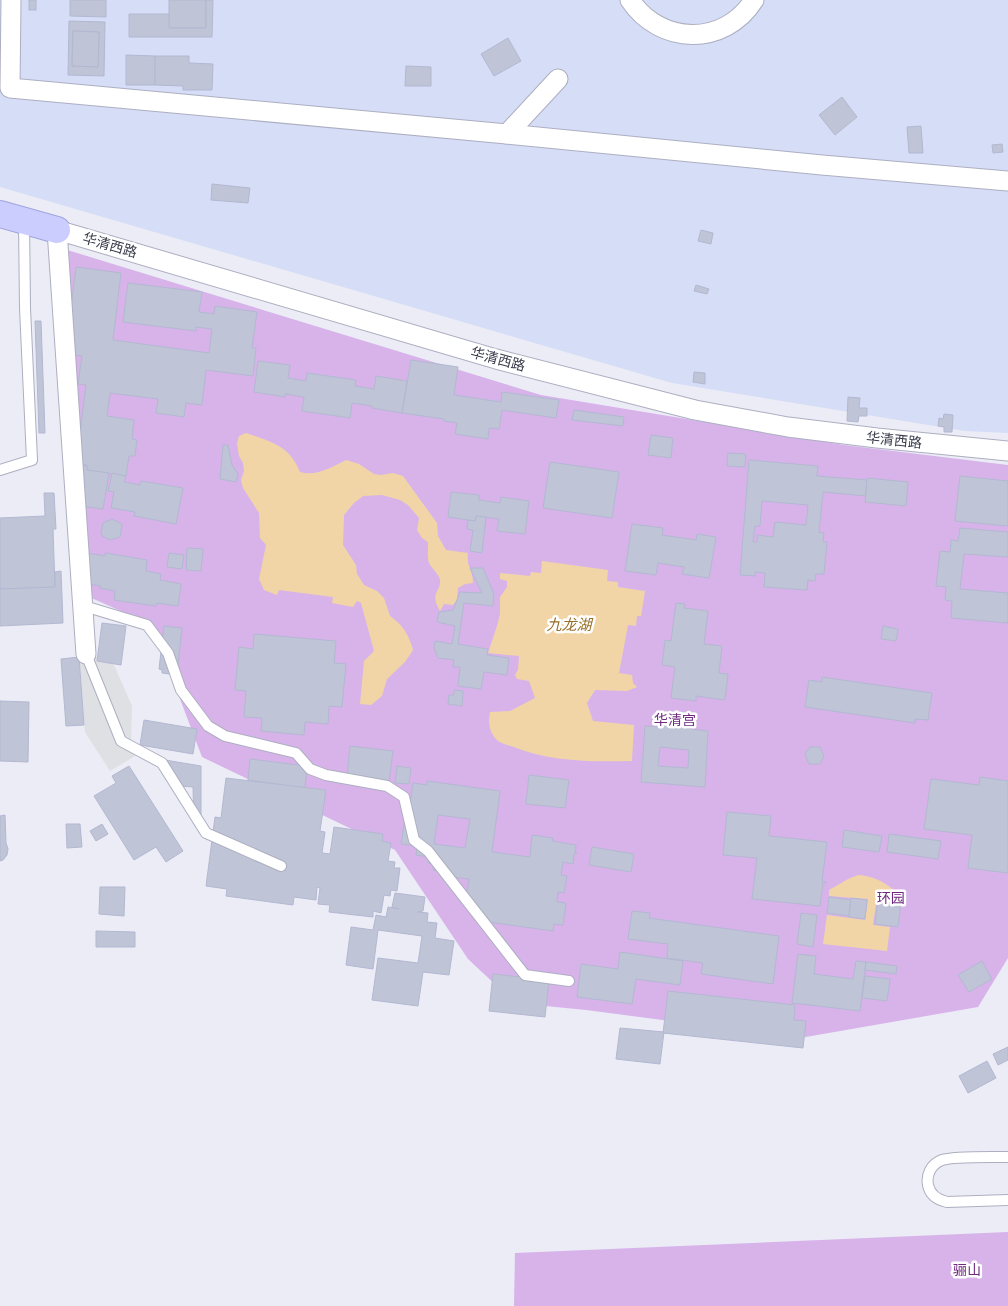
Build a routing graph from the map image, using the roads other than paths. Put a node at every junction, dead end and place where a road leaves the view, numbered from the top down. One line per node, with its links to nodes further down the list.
1 (11, 0): 5 (street)
2 (630, 0): 3 (street)
3 (754, 0)
4 (558, 79): 5 (street)
5 (507, 134): 6 (street)
6 (1008, 180)
7 (12, 217): 8 (street, 华清西路); 10 (lane)
8 (57, 230): 9 (street, 华清西路); 11 (street)
9 (1008, 451)
10 (0, 470)
11 (84, 606): 12 (street); 14 (lane)
12 (86, 654): 13 (lane)
13 (281, 866)
14 (569, 981)
15 (1008, 1157): 16 (lane)
16 (1008, 1200)

